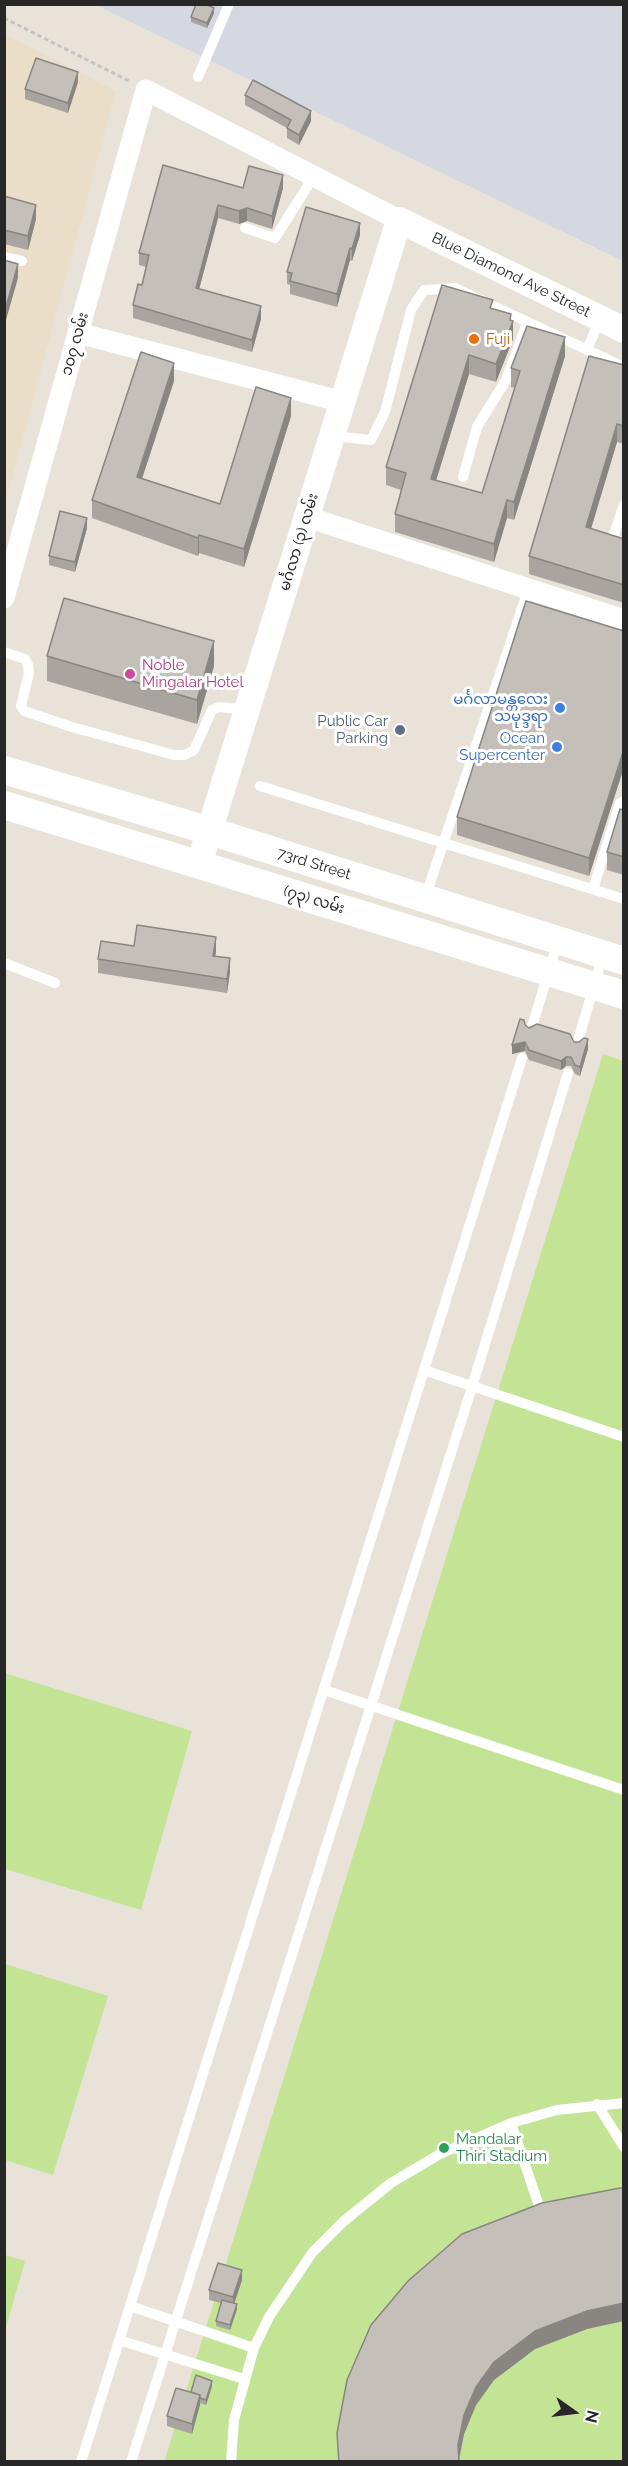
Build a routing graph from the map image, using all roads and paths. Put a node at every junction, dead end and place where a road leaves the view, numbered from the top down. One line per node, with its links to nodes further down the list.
1 (229, 4): 3 (lane)
2 (4, 18): 4 (path)
3 (198, 77)
4 (146, 90): 5 (street); 13 (street, ၁၀၇ လမ်း)
5 (314, 176): 6 (street); 7 (lane)
6 (399, 220): 10 (street, Blue Diamond Ave Street); 16 (street, မင်္ဂလာ (၃) လမ်း)
7 (245, 228)
8 (4, 257): 9 (lane)
9 (22, 261)
10 (600, 319): 12 (street, Blue Diamond Ave Street); 14 (lane)
11 (527, 323): 14 (lane); 17 (lane); 18 (lane)
12 (624, 330)
13 (78, 333): 16 (street); 23 (street, ၁၀၇ လမ်း)
14 (587, 350): 15 (lane)
15 (624, 367)
16 (343, 402): 17 (street, မင်္ဂလာ (၃) လမ်း)
17 (332, 436): 20 (street, မင်္ဂလာ (၃) လမ်း)
18 (463, 477)
19 (624, 505): 21 (lane)
20 (307, 517): 22 (street); 26 (street, မင်္ဂလာ (၃) လမ်း)
21 (613, 537)
22 (528, 590): 24 (street); 32 (lane)
23 (4, 598)
24 (624, 620)
25 (4, 652): 26 (lane)
26 (247, 711): 31 (street, မင်္ဂလာ (၃) လမ်း)
27 (4, 770): 31 (main road, 73rd Street)
28 (260, 786): 32 (lane)
29 (624, 801): 34 (lane)
30 (4, 805): 33 (main road, (၇၃) လမ်း)
31 (210, 831): 33 (street, မင်္ဂလာ (၃) လမ်း); 35 (main road, 73rd Street)
32 (443, 842): 34 (lane); 35 (lane)
33 (199, 864): 40 (main road, (၇၃) လမ်း)
34 (593, 889): 36 (lane)
35 (425, 898): 37 (main road, 73rd Street)
36 (624, 899)
37 (559, 940): 38 (main road, 73rd Street); 40 (lane)
38 (614, 958): 42 (lane)
39 (4, 963): 41 (lane)
40 (549, 972): 42 (main road, (၇၃) လမ်း); 44 (lane)
41 (55, 983)
42 (595, 987): 43 (main road, (၇၃) လမ်း); 45 (lane)
43 (624, 995)
44 (531, 1030)
45 (577, 1044)
46 (522, 1058): 48 (lane)
47 (568, 1073): 49 (lane)
48 (424, 1370): 49 (lane); 51 (lane)
49 (472, 1387): 50 (lane); 52 (lane)
50 (624, 1437)
51 (324, 1690): 52 (lane); 59 (lane)
52 (371, 1706): 53 (lane); 60 (lane)
53 (624, 1790)
54 (624, 2103): 55 (lane)
55 (597, 2104): 56 (lane); 57 (lane)
56 (511, 2123): 58 (lane); 62 (lane)
57 (624, 2147)
58 (538, 2203)
59 (130, 2306): 60 (lane); 61 (lane)
60 (174, 2322): 62 (lane); 63 (lane)
61 (119, 2340): 63 (lane); 65 (lane)
62 (254, 2348): 64 (lane)
63 (164, 2355): 64 (lane); 66 (lane)
64 (244, 2379): 67 (lane)
65 (81, 2462)
66 (131, 2462)
67 (231, 2462)

